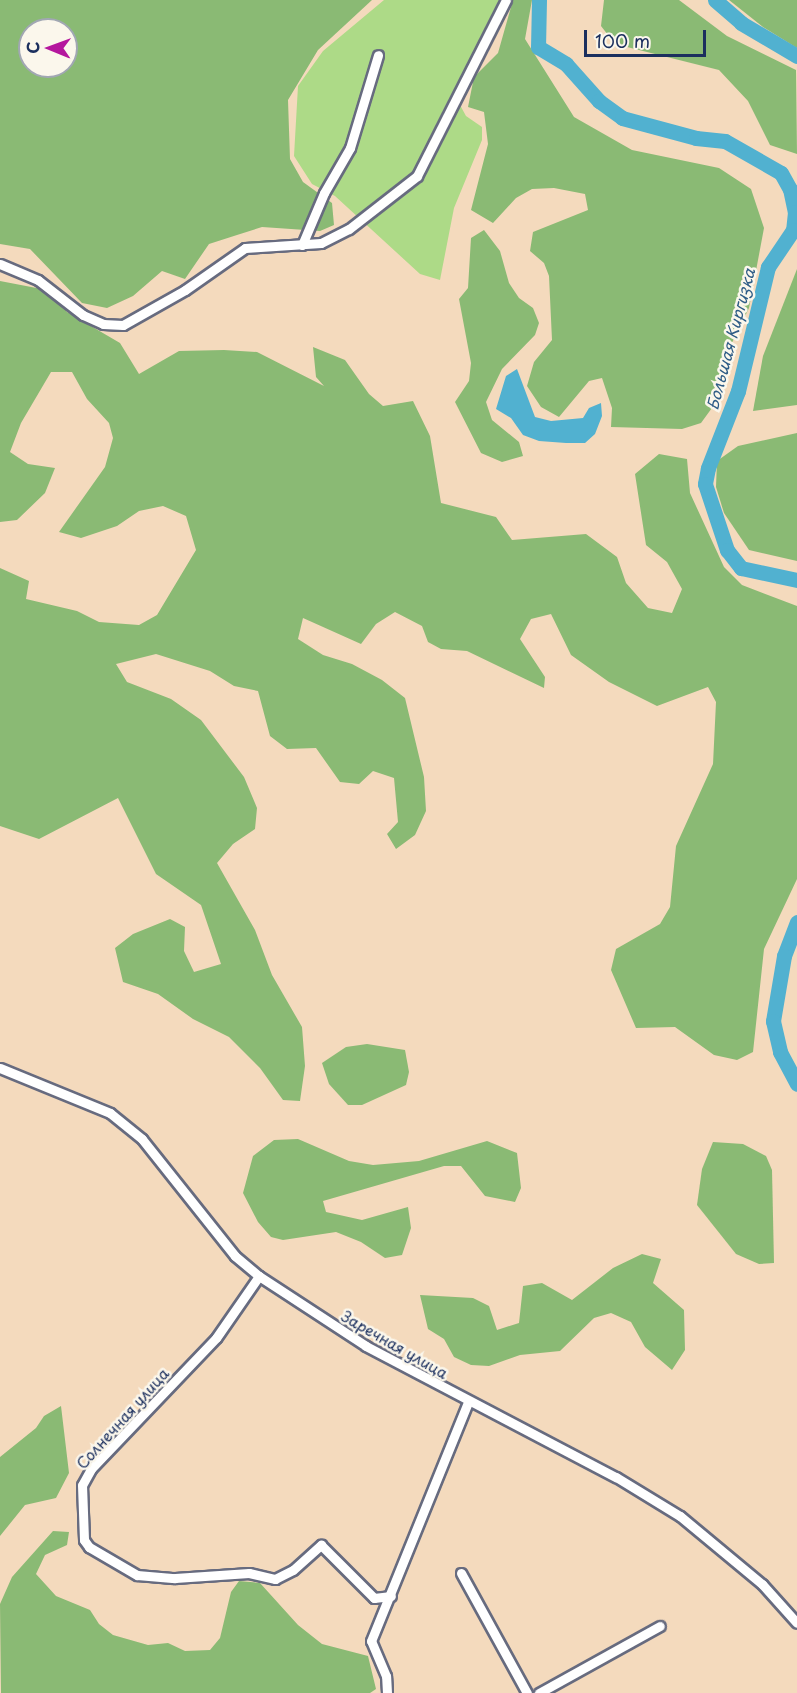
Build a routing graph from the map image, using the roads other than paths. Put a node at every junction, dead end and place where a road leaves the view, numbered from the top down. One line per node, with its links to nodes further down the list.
1 (506, 0): 3 (street)
2 (378, 55): 3 (street)
3 (302, 245): 4 (street)
4 (0, 264)
5 (0, 1068): 6 (street, Заречная улица)
6 (259, 1276): 7 (street, Заречная улица); 9 (street, Солнечная улица)
7 (468, 1402): 9 (street); 10 (street, Заречная улица)
8 (461, 1573): 13 (street)
9 (391, 1596): 12 (street)
10 (797, 1623)
11 (660, 1626): 14 (street)
12 (387, 1693)
13 (526, 1693)
14 (539, 1693)

